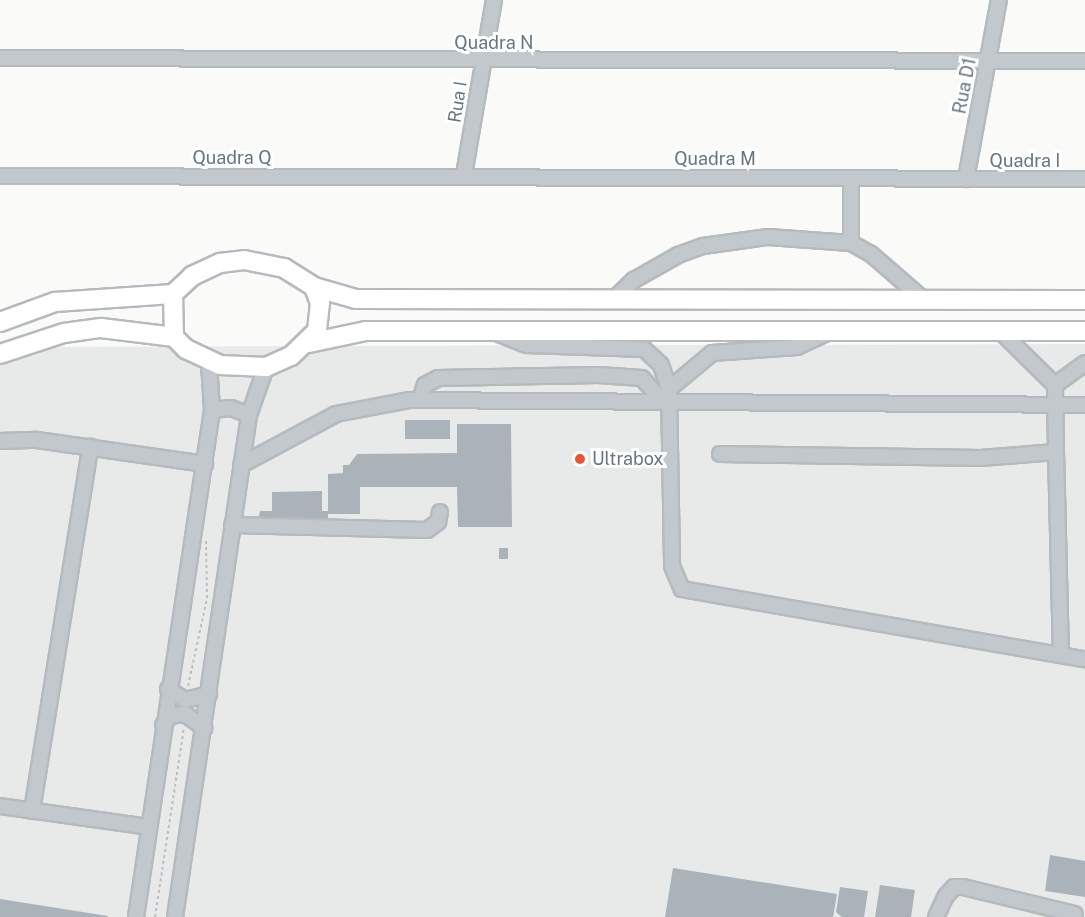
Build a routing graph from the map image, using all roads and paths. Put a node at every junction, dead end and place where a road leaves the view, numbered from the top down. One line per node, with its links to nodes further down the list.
1 (494, 0): 4 (street, Rua I)
2 (999, 0): 5 (street, Rua D1)
3 (0, 58): 4 (street, Quadra N)
4 (483, 61): 5 (street, Quadra N); 7 (street, Rua I)
5 (988, 61): 6 (street, Quadra N); 10 (street, Rua D1)
6 (1085, 61)
7 (464, 175): 8 (street, Quadra Q); 9 (street, Quadra M)
8 (0, 176)
9 (851, 178): 10 (street, Quadra M); 12 (street)
10 (966, 179): 11 (street, Quadra I)
11 (1085, 179)
12 (851, 243): 15 (street); 16 (street)
13 (314, 287): 14 (main road); 15 (main road); 24 (main road)
14 (173, 294): 18 (main road); 23 (main road)
15 (614, 299): 16 (main road)
16 (923, 299): 17 (main road)
17 (1085, 300)
18 (0, 321)
19 (492, 330): 20 (main road); 24 (main road); 30 (street)
20 (831, 331): 21 (main road); 30 (street)
21 (1000, 331): 22 (main road); 29 (street)
22 (1085, 331)
23 (174, 337): 25 (main road); 26 (main road)
24 (309, 343): 28 (main road)
25 (0, 354)
26 (209, 362): 28 (main road); 34 (street)
27 (1085, 363): 29 (street)
28 (266, 367): 35 (street)
29 (1055, 385): 32 (street)
30 (666, 396): 31 (street); 31 (street); 32 (street); 45 (street)
31 (420, 400): 41 (street)
32 (1057, 405): 33 (street); 38 (street)
33 (1085, 405)
34 (212, 410): 35 (street); 40 (street)
35 (249, 415): 41 (street)
36 (0, 441): 37 (street)
37 (90, 447): 40 (street); 54 (street)
38 (1056, 452): 39 (street); 45 (street)
39 (720, 454)
40 (205, 464): 47 (street)
41 (241, 465): 43 (street)
42 (440, 512): 43 (street)
43 (232, 525): 48 (street)
44 (206, 534): 49 (path)
45 (1061, 655): 46 (street)
46 (1085, 659)
47 (168, 689): 49 (street); 51 (street)
48 (209, 694): 49 (street); 52 (street)
49 (185, 700)
50 (185, 714): 51 (street); 52 (street); 58 (path)
51 (163, 725): 55 (street)
52 (204, 728): 59 (street)
53 (0, 807): 54 (street)
54 (32, 812): 55 (street)
55 (149, 827): 57 (street)
56 (1075, 914): 60 (street)
57 (136, 917)
58 (155, 917)
59 (175, 917)
60 (936, 917)

